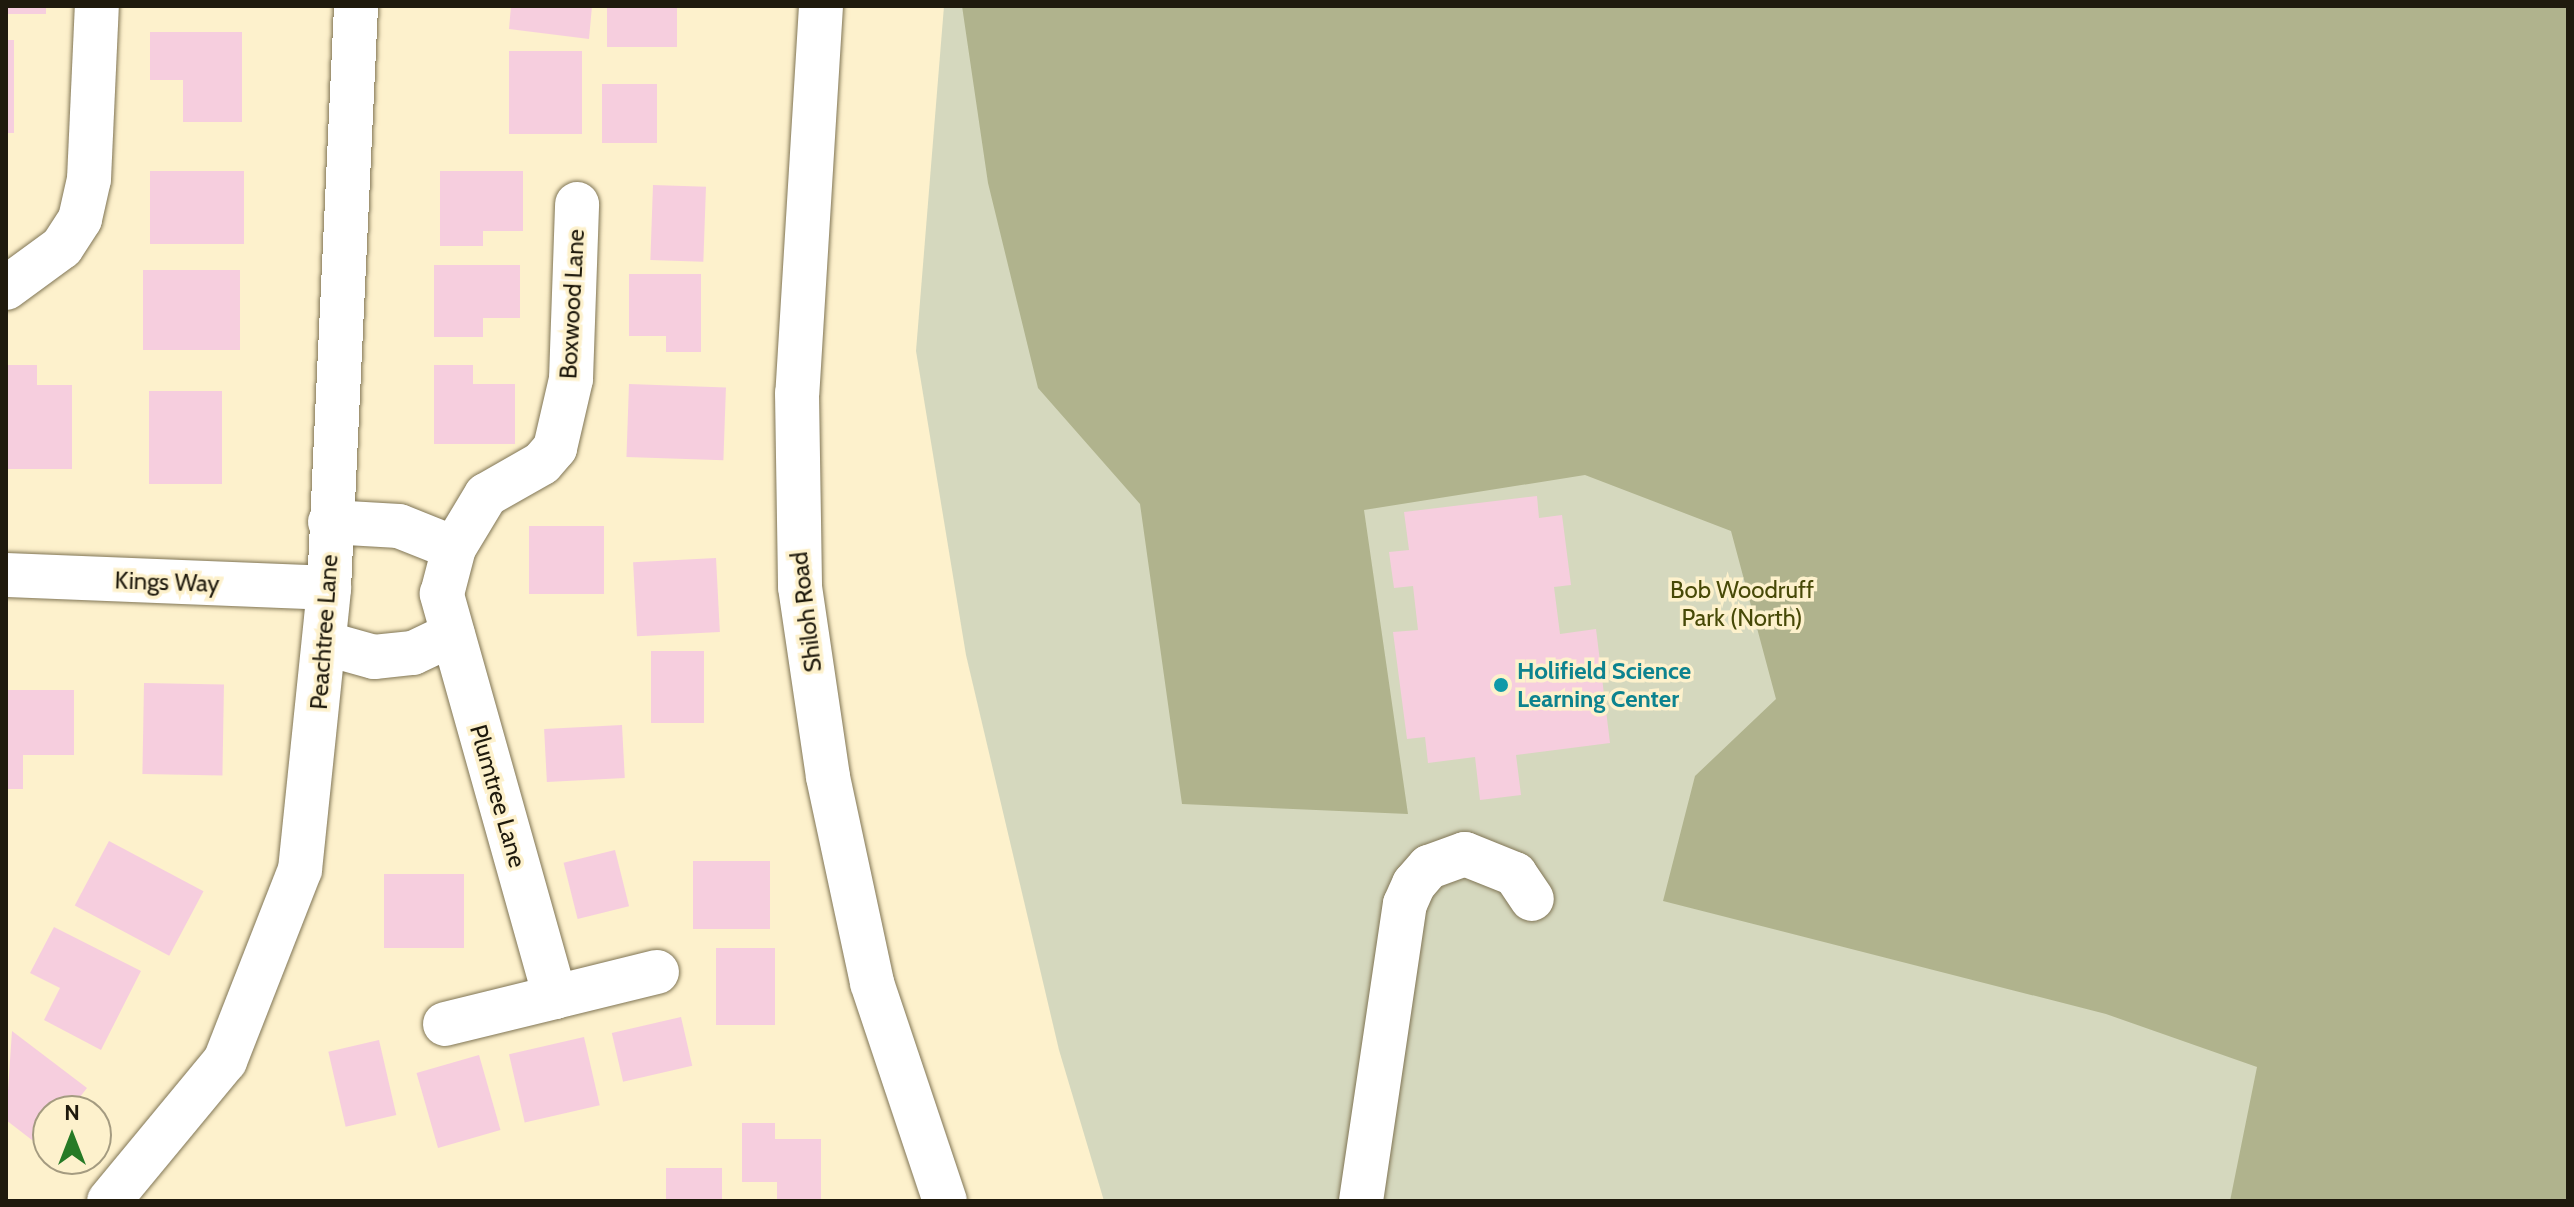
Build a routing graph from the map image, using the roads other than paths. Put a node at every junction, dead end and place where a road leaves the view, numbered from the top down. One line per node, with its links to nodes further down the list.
1 (97, 6): 5 (street)
2 (356, 6): 6 (street, Peachtree Lane)
3 (821, 6): 17 (street, Shiloh Road)
4 (577, 204): 7 (street, Boxwood Lane)
5 (6, 288)
6 (330, 522): 7 (street); 9 (street, Peachtree Lane)
7 (454, 548): 10 (street, Boxwood Lane)
8 (6, 575): 9 (street, Kings Way)
9 (329, 588): 11 (street, Peachtree Lane)
10 (447, 614): 11 (street); 14 (street, Plumtree Lane)
11 (324, 643): 16 (street, Peachtree Lane)
12 (1532, 899): 18 (street)
13 (657, 972): 14 (street)
14 (555, 997): 15 (street)
15 (445, 1024)
16 (109, 1201)
17 (945, 1201)
18 (1361, 1201)

